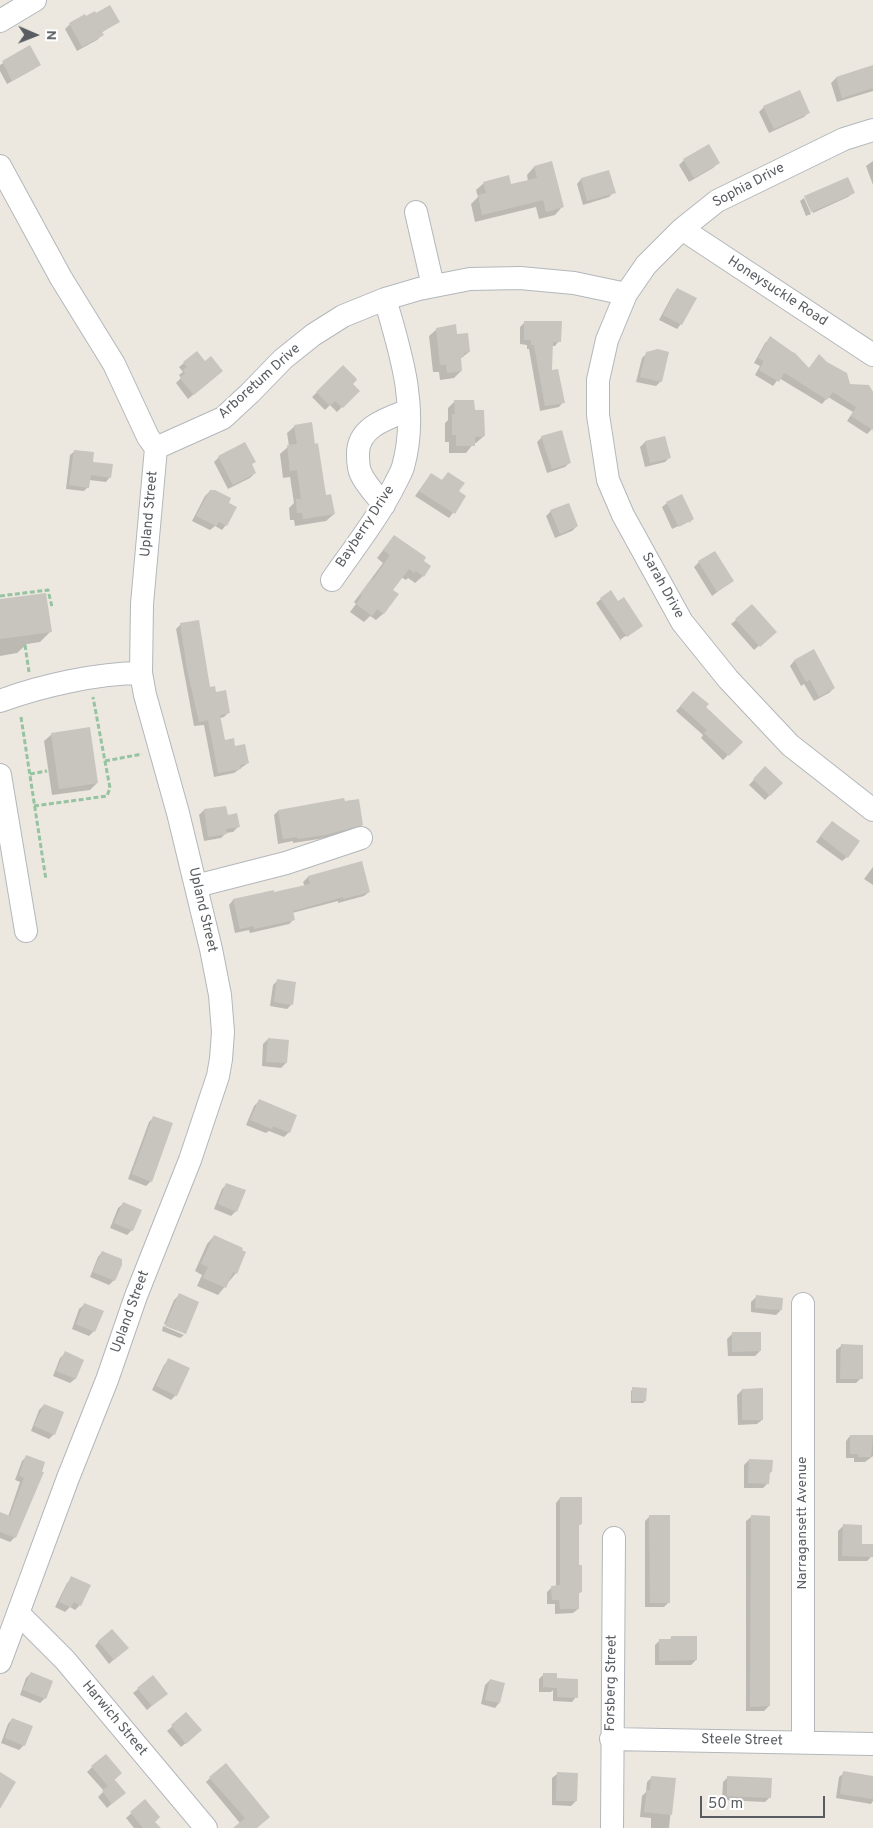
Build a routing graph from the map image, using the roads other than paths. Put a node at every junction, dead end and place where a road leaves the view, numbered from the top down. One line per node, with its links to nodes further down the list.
1 (34, 0): 2 (street)
2 (0, 21)
3 (873, 130): 6 (street, Sophia Drive)
4 (0, 166): 12 (street)
5 (416, 212): 7 (street)
6 (682, 229): 8 (street, Sophia Drive); 10 (street, Honeysuckle Road)
7 (433, 286): 8 (street, Arboretum Drive); 9 (street, Arboretum Drive)
8 (626, 294): 18 (street, Sarah Drive)
9 (385, 299): 11 (street, Bayberry Drive); 12 (street, Arboretum Drive)
10 (873, 354)
11 (409, 410): 13 (street, Bayberry Drive); 13 (street)
12 (156, 448): 15 (street, Upland Street)
13 (384, 505): 14 (street, Bayberry Drive)
14 (332, 580)
15 (141, 672): 16 (street); 20 (street, Upland Street)
16 (0, 701)
17 (0, 775): 21 (street)
18 (873, 810)
19 (361, 838): 20 (street)
20 (196, 886): 24 (street, Upland Street)
21 (26, 932)
22 (803, 1304): 27 (street, Narragansett Avenue)
23 (614, 1538): 26 (street, Forsberg Street)
24 (19, 1614): 25 (street, Upland Street); 29 (street, Harwich Street)
25 (0, 1662)
26 (611, 1739): 27 (street, Steele Street); 30 (street, Forsberg Street)
27 (804, 1742): 28 (street, Steele Street)
28 (873, 1744)
29 (206, 1828)
30 (612, 1828)

